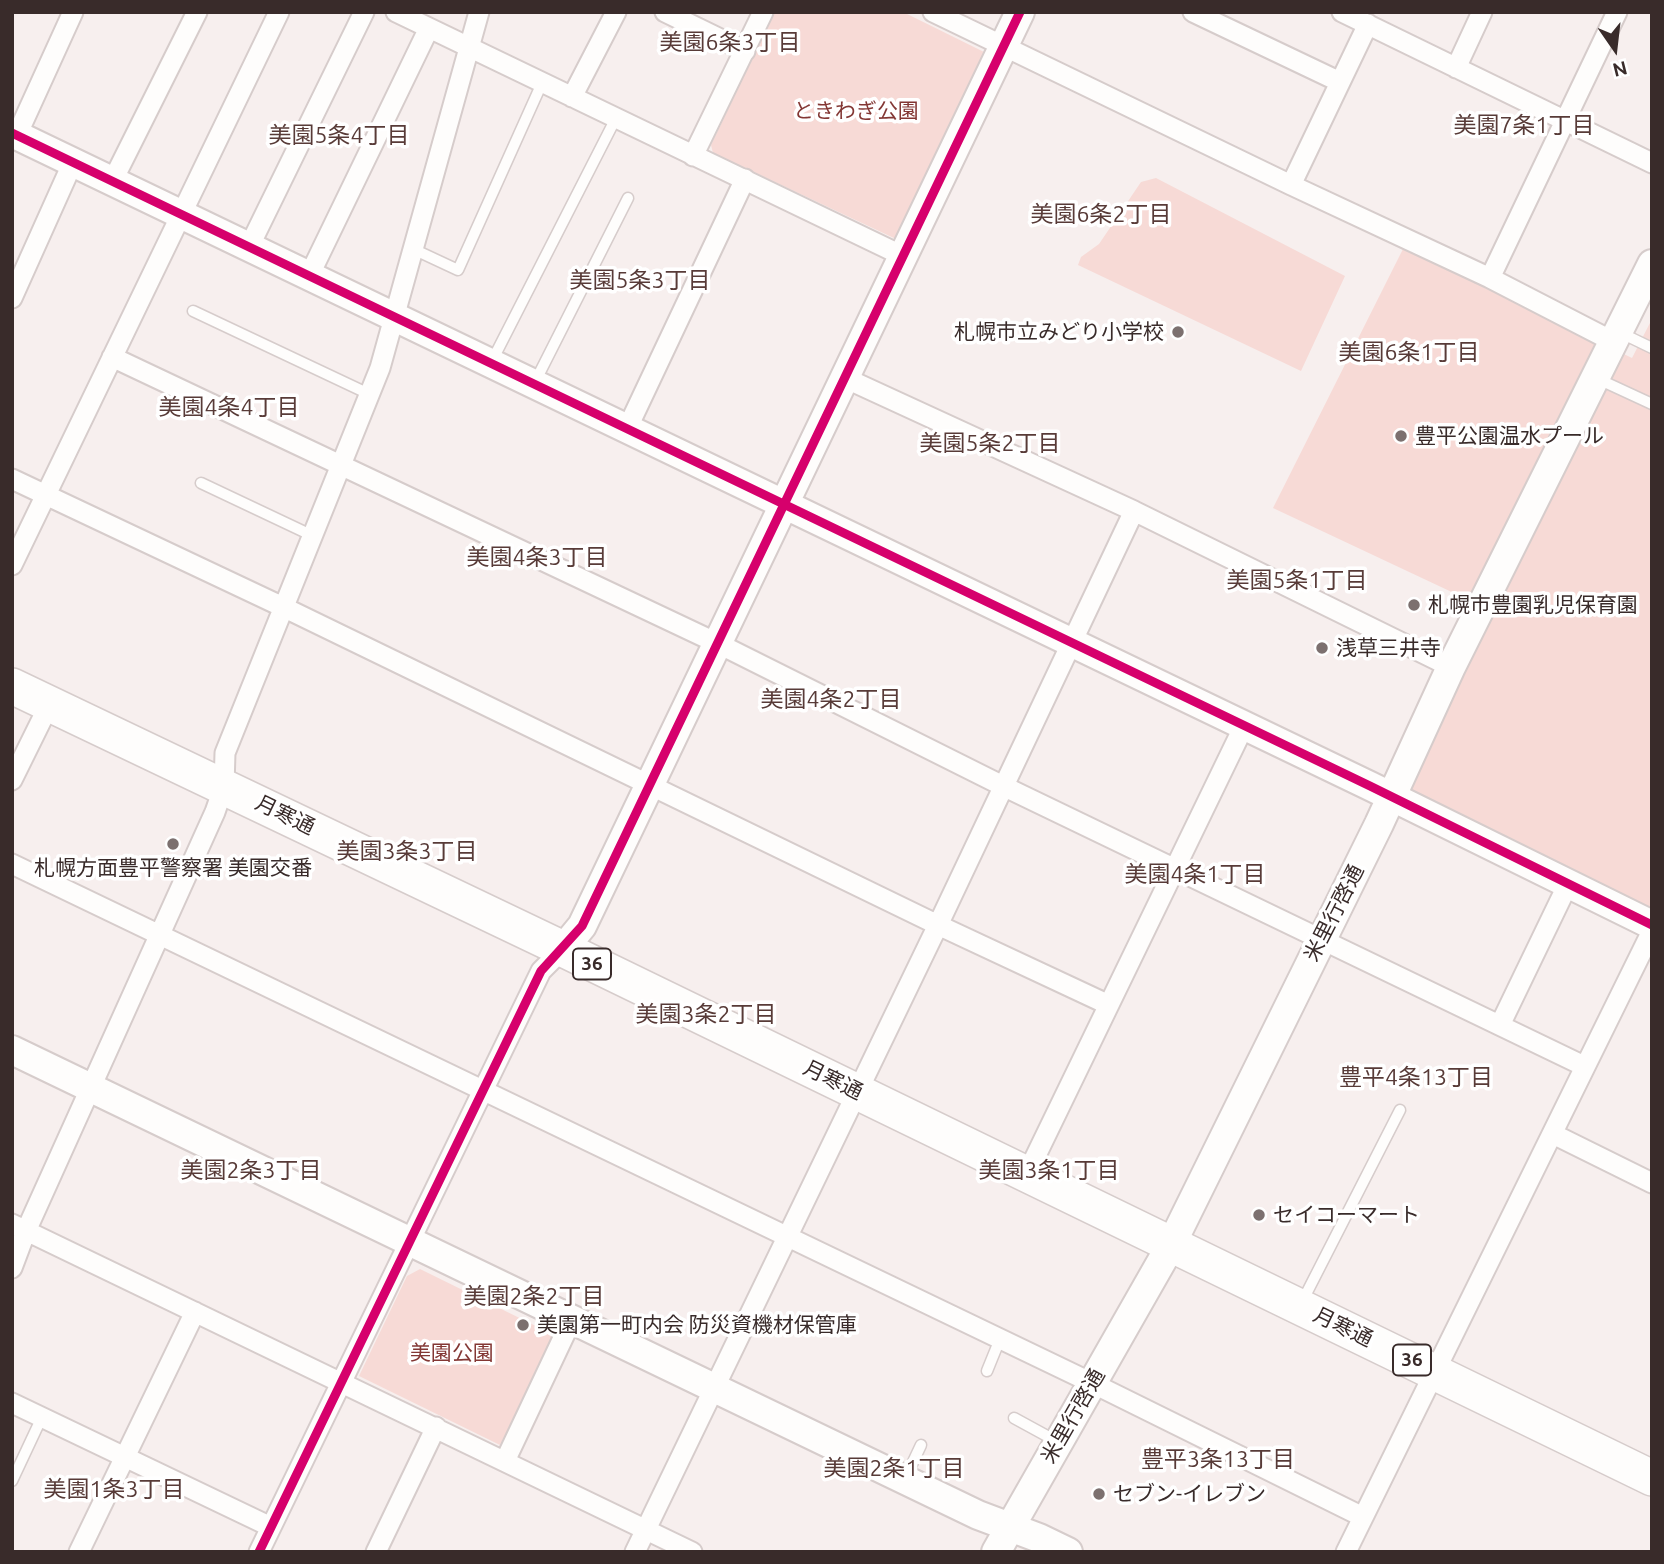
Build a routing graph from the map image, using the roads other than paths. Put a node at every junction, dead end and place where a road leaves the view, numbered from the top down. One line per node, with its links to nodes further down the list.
1 (73, 12): 27 (street)
2 (197, 12): 32 (street)
3 (279, 12): 35 (street)
4 (364, 12): 36 (street)
5 (396, 12): 17 (street)
6 (478, 12): 19 (street)
7 (616, 12): 24 (street)
8 (665, 12): 20 (street)
9 (763, 12): 20 (street)
10 (933, 12): 18 (street)
11 (1020, 12): 18 (street)
12 (1193, 12): 22 (street)
13 (1342, 12): 16 (street)
14 (1482, 12): 21 (street)
15 (1617, 12): 26 (street)
16 (1368, 24): 21 (street); 22 (street)
17 (429, 28): 19 (street); 41 (street)
18 (1004, 46): 33 (street); 38 (street)
19 (469, 47): 23 (street); 37 (street)
20 (745, 51): 28 (street)
21 (1456, 68): 26 (street)
22 (1340, 82): 33 (street)
23 (542, 83): 24 (street); 37 (lane)
24 (572, 97): 25 (street)
25 (615, 118): 28 (street); 49 (lane)
26 (1565, 120): 30 (street); 42 (street)
27 (15, 134): 29 (street)
28 (693, 156): 31 (street)
29 (73, 162): 32 (street); 39 (street)
30 (1652, 163)
31 (745, 179): 38 (street); 55 (street)
32 (112, 182): 35 (street)
33 (1291, 186): 42 (street)
34 (628, 198): 52 (lane)
35 (182, 214): 36 (street); 48 (street)
36 (249, 247): 41 (street)
37 (413, 249): 45 (street)
38 (905, 257): 50 (street)
39 (21, 258): 43 (street)
40 (1652, 264): 46 (street, 米里行啓通)
41 (309, 276): 45 (street)
42 (1490, 278): 46 (street)
43 (12, 298)
44 (193, 311): 53 (lane)
45 (395, 317): 49 (street); 53 (street)
46 (1616, 337): 47 (lane); 51 (street, 米里行啓通)
47 (1652, 348)
48 (112, 357): 56 (street); 59 (street)
49 (491, 363): 52 (street)
50 (845, 378): 60 (street); 61 (street)
51 (1596, 378): 54 (lane); 67 (street, 米里行啓通)
52 (534, 384): 55 (street)
53 (369, 394): 56 (street)
54 (1652, 404)
55 (627, 429): 60 (street)
56 (339, 465): 62 (street); 66 (street)
57 (12, 479): 59 (street)
58 (201, 483): 62 (lane)
59 (46, 495): 63 (street); 64 (street)
60 (785, 504): 65 (street); 66 (street)
61 (1134, 511): 65 (street); 67 (street)
62 (311, 535): 64 (street)
63 (12, 565)
64 (283, 607): 72 (street); 73 (street)
65 (1072, 643): 70 (street); 74 (street)
66 (719, 644): 72 (street); 74 (street)
67 (1451, 667): 75 (street, 米里行啓通)
68 (12, 686): 69 (highway, 月寒通 / 36)
69 (50, 703): 71 (street); 73 (highway, 月寒通 / 36)
70 (1244, 726): 75 (street); 77 (street)
71 (12, 779)
72 (650, 785): 79 (street); 83 (street)
73 (224, 786): 81 (street); 83 (highway, 月寒通 / 36)
74 (1003, 786): 77 (street); 79 (street)
75 (1391, 797): 78 (street); 82 (street, 米里行啓通)
76 (12, 864): 81 (street)
77 (1177, 868): 82 (street); 84 (street)
78 (1568, 884): 80 (street); 85 (street)
79 (938, 925): 84 (street); 90 (street)
80 (1652, 928): 87 (street)
81 (159, 934): 88 (street); 89 (street)
82 (1321, 939): 85 (street); 98 (street, 米里行啓通)
83 (563, 949): 89 (street); 90 (highway, 月寒通 / 36)
84 (1110, 1005): 93 (street)
85 (1500, 1026): 87 (street)
86 (12, 1050): 88 (street)
87 (1584, 1066): 92 (street)
88 (91, 1086): 95 (street); 97 (street)
89 (482, 1090): 96 (street); 97 (street)
90 (856, 1091): 93 (highway, 月寒通 / 36); 96 (street)
91 (1400, 1110): 100 (lane)
92 (1553, 1134): 94 (street); 105 (street)
93 (1027, 1174): 98 (highway, 月寒通 / 36)
94 (1652, 1183)
95 (19, 1228): 99 (street); 101 (street)
96 (787, 1236): 103 (street); 108 (street)
97 (409, 1240): 102 (street); 106 (street)
98 (1171, 1245): 100 (highway, 月寒通 / 36); 107 (street, 米里行啓通)
99 (12, 1268)
100 (1300, 1306): 105 (highway, 月寒通 / 36)
101 (195, 1312): 106 (street); 115 (street)
102 (572, 1319): 108 (street); 116 (street)
103 (1000, 1339): 104 (lane); 107 (street)
104 (987, 1371)
105 (1434, 1371): 117 (highway, 月寒通 / 36); 120 (street)
106 (341, 1381): 112 (street); 122 (street)
107 (1092, 1383): 113 (street, 米里行啓通); 120 (street)
108 (715, 1388): 118 (street); 123 (street)
109 (12, 1402): 110 (street)
110 (42, 1417): 115 (street); 119 (lane)
111 (1014, 1418): 113 (lane)
112 (436, 1427): 116 (street); 126 (street)
113 (1058, 1443): 121 (street, 米里行啓通)
114 (922, 1444): 118 (lane)
115 (125, 1458): 122 (street); 124 (street)
116 (505, 1461): 123 (street)
117 (1652, 1478)
118 (905, 1479): 121 (street)
119 (12, 1481)
120 (1363, 1517): 131 (street)
121 (1010, 1526): 129 (street, 米里行啓通); 130 (street)
122 (271, 1527): 125 (street)
123 (646, 1530): 127 (street); 128 (street)
124 (79, 1552)
125 (259, 1552)
126 (376, 1552)
127 (635, 1552)
128 (692, 1552)
129 (996, 1552)
130 (1068, 1552)
131 (1346, 1552)

